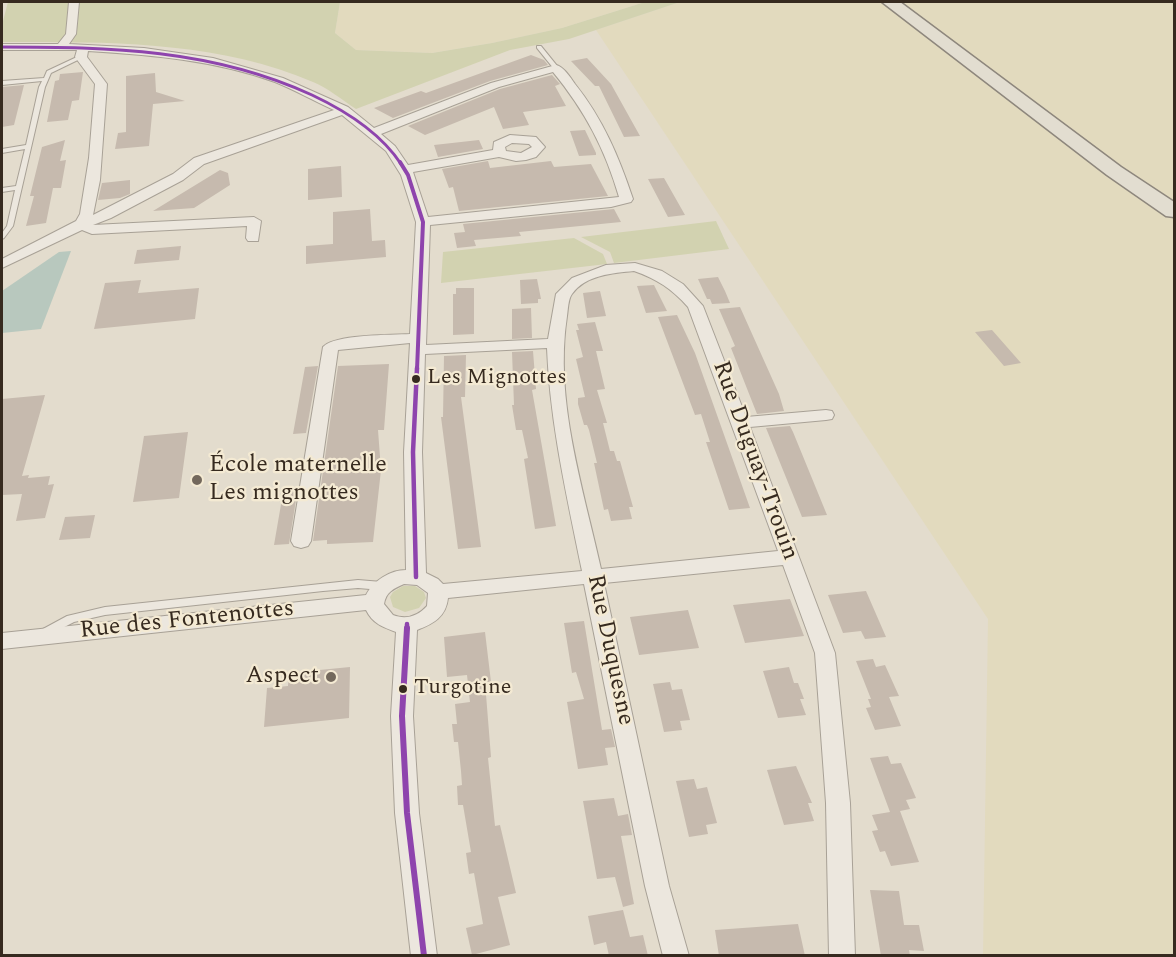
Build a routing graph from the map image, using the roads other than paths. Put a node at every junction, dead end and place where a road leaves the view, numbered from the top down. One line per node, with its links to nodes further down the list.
1 (74, 2): 3 (street)
2 (894, 4): 18 (main road)
3 (62, 46): 4 (street); 6 (street)
4 (2, 47)
5 (539, 47): 7 (lane)
6 (82, 52): 8 (lane); 10 (street); 20 (street)
7 (556, 68): 11 (street); 19 (street)
8 (46, 79): 9 (lane); 12 (lane)
9 (2, 83)
10 (344, 110): 11 (street); 20 (street)
11 (373, 133): 15 (street)
12 (29, 146): 13 (lane); 16 (lane)
13 (2, 151)
14 (500, 153): 15 (street)
15 (404, 170): 19 (street)
16 (19, 188): 17 (lane); 22 (lane)
17 (2, 190)
18 (1174, 211)
19 (423, 222): 27 (street)
20 (82, 224): 24 (street); 25 (street)
21 (2, 225): 22 (lane)
22 (10, 226): 23 (lane)
23 (2, 237)
24 (254, 238)
25 (2, 264)
26 (555, 343): 27 (street); 29 (street, Rue Duguay-Trouin); 33 (street, Rue Duquesne)
27 (418, 344): 30 (street); 32 (street)
28 (826, 415): 29 (street)
29 (741, 423): 31 (street, Rue Duguay-Trouin)
30 (301, 541)
31 (790, 557): 33 (street); 43 (street, Rue Duguay-Trouin)
32 (416, 577): 34 (street); 35 (street)
33 (594, 577): 34 (street); 42 (street, Rue Duquesne)
34 (438, 592): 38 (street)
35 (378, 594): 36 (lane); 37 (street, Rue des Fontenottes); 38 (street)
36 (204, 601): 37 (lane); 39 (lane)
37 (188, 621): 39 (street, Rue des Fontenottes)
38 (407, 624): 41 (street)
39 (40, 637): 40 (street, Rue des Fontenottes)
40 (2, 641)
41 (424, 956)
42 (676, 956)
43 (842, 956)

